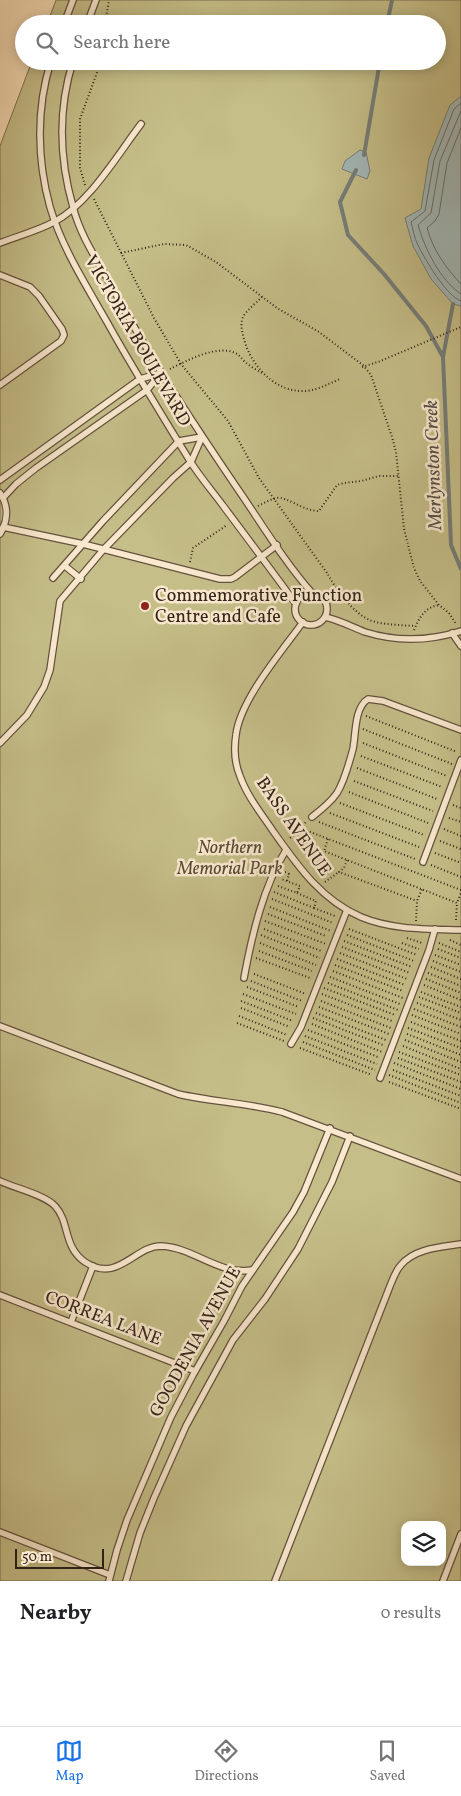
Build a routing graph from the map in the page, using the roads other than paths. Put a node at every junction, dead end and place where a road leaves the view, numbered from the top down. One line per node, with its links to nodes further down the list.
1 (73, 0): 3 (lane)
2 (96, 0): 4 (lane)
3 (67, 15)
4 (90, 15)
5 (48, 70): 9 (lane, VICTORIA BOULEVARD)
6 (71, 70): 8 (lane, VICTORIA BOULEVARD)
7 (141, 124): 8 (lane)
8 (73, 209): 9 (lane); 12 (lane, VICTORIA BOULEVARD)
9 (55, 222): 10 (lane); 13 (lane, VICTORIA BOULEVARD)
10 (0, 243)
11 (0, 275): 14 (lane)
12 (161, 374): 13 (lane); 15 (lane); 16 (lane, VICTORIA BOULEVARD)
13 (140, 379): 15 (lane, VICTORIA BOULEVARD); 19 (lane)
14 (0, 385)
15 (147, 390): 17 (lane, VICTORIA BOULEVARD); 20 (lane)
16 (202, 437): 17 (lane); 18 (lane); 24 (lane, VICTORIA BOULEVARD)
17 (179, 442): 18 (lane, VICTORIA BOULEVARD); 23 (lane)
18 (191, 462): 25 (lane); 26 (lane, VICTORIA BOULEVARD)
19 (0, 480)
20 (2, 496): 21 (lane)
21 (3, 527): 22 (lane); 23 (lane)
22 (0, 534)
23 (83, 544): 25 (lane); 27 (lane)
24 (277, 545): 26 (lane); 30 (lane, VICTORIA BOULEVARD)
25 (103, 550): 26 (lane); 29 (lane)
26 (261, 557): 31 (lane, VICTORIA BOULEVARD)
27 (65, 566): 28 (lane); 29 (lane)
28 (54, 578)
29 (80, 579): 38 (lane)
30 (312, 593): 31 (lane); 32 (lane)
31 (296, 604): 33 (lane)
32 (325, 617): 33 (lane); 35 (lane)
33 (303, 622): 41 (lane, BASS AVENUE)
34 (461, 631): 35 (lane)
35 (452, 633): 36 (lane)
36 (461, 646)
37 (461, 730): 40 (lane)
38 (0, 743)
39 (461, 760): 42 (lane)
40 (312, 817)
41 (285, 848): 43 (lane, BASS AVENUE); 46 (lane)
42 (423, 862)
43 (347, 910): 44 (lane, BASS AVENUE); 48 (lane)
44 (435, 929): 45 (lane, BASS AVENUE); 49 (lane)
45 (458, 930)
46 (244, 978)
47 (0, 1026): 50 (lane)
48 (291, 1044)
49 (380, 1078)
50 (330, 1128): 51 (lane); 56 (lane, GOODENIA AVENUE)
51 (350, 1136): 52 (lane); 63 (lane, GOODENIA AVENUE)
52 (461, 1179)
53 (0, 1180): 55 (lane)
54 (461, 1244): 64 (lane)
55 (93, 1266): 56 (lane); 58 (lane)
56 (252, 1270): 59 (lane, GOODENIA AVENUE)
57 (0, 1295): 58 (lane, CORREA LANE)
58 (71, 1322): 59 (lane, CORREA LANE)
59 (195, 1371): 62 (lane, GOODENIA AVENUE)
60 (0, 1532): 62 (lane)
61 (461, 1534): 65 (lane)
62 (110, 1578)
63 (126, 1581)
64 (275, 1581)
65 (443, 1581)

